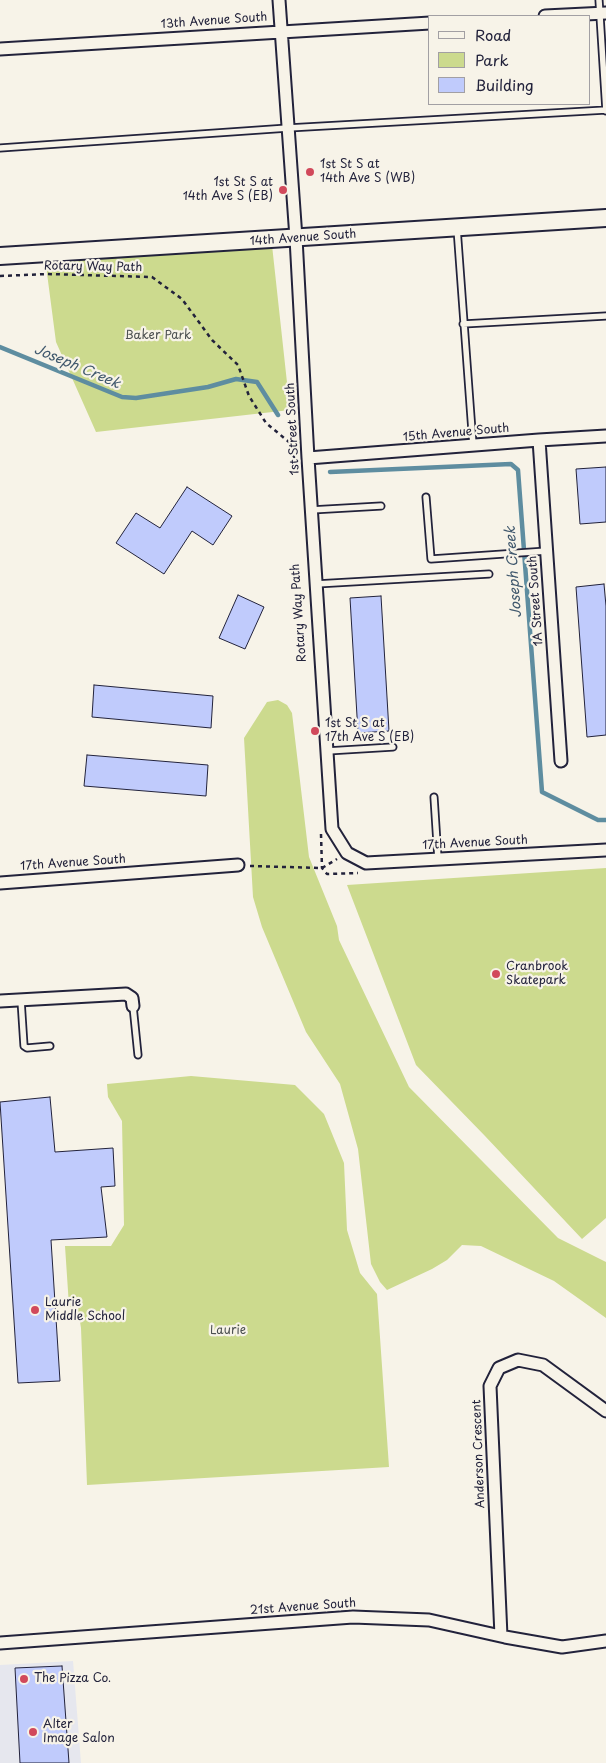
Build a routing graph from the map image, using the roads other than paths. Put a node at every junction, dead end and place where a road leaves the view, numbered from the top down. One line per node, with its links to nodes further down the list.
1 (279, 0): 6 (street, 1st Street South)
2 (599, 0): 3 (lane)
3 (603, 13): 4 (street); 8 (lane)
4 (565, 15)
5 (428, 22): 6 (street, 13th Avenue South)
6 (281, 31): 7 (street, 13th Avenue South); 9 (street, 1st Street South)
7 (0, 49)
8 (606, 111): 9 (lane)
9 (287, 128): 10 (lane); 13 (street, 1st Street South)
10 (0, 148)
11 (606, 218): 12 (street, 14th Avenue South)
12 (457, 228): 13 (street, 14th Avenue South); 16 (lane)
13 (296, 238): 14 (street, 14th Avenue South); 20 (street, 1st Street South)
14 (0, 256)
15 (606, 316): 16 (lane)
16 (463, 324): 19 (lane)
17 (606, 436): 18 (street, 15th Avenue South)
18 (539, 440): 19 (street, 15th Avenue South); 24 (street, 1A Street South)
19 (473, 445): 20 (street, 15th Avenue South)
20 (308, 458): 23 (street, 1st Street South)
21 (426, 497): 24 (lane)
22 (381, 506): 23 (lane)
23 (311, 510): 26 (street, 1st Street South)
24 (547, 551): 29 (street, 1A Street South)
25 (489, 574): 26 (lane)
26 (316, 584): 28 (street, 1st Street South)
27 (393, 747): 28 (lane)
28 (327, 751): 32 (street, 1st Street South)
29 (561, 761)
30 (434, 797): 33 (lane)
31 (606, 850): 33 (street, 17th Avenue South)
32 (347, 853): 33 (street, 17th Avenue South)
33 (438, 859)
34 (238, 865): 35 (street, 17th Avenue South)
35 (0, 882)
36 (21, 1000): 37 (street); 38 (street); 39 (lane)
37 (0, 1001)
38 (134, 1006): 40 (lane)
39 (50, 1046)
40 (138, 1055)
41 (606, 1411): 42 (street, Anderson Crescent)
42 (501, 1636): 43 (street, 21st Avenue South); 44 (street, 21st Avenue South)
43 (606, 1642)
44 (0, 1644)

